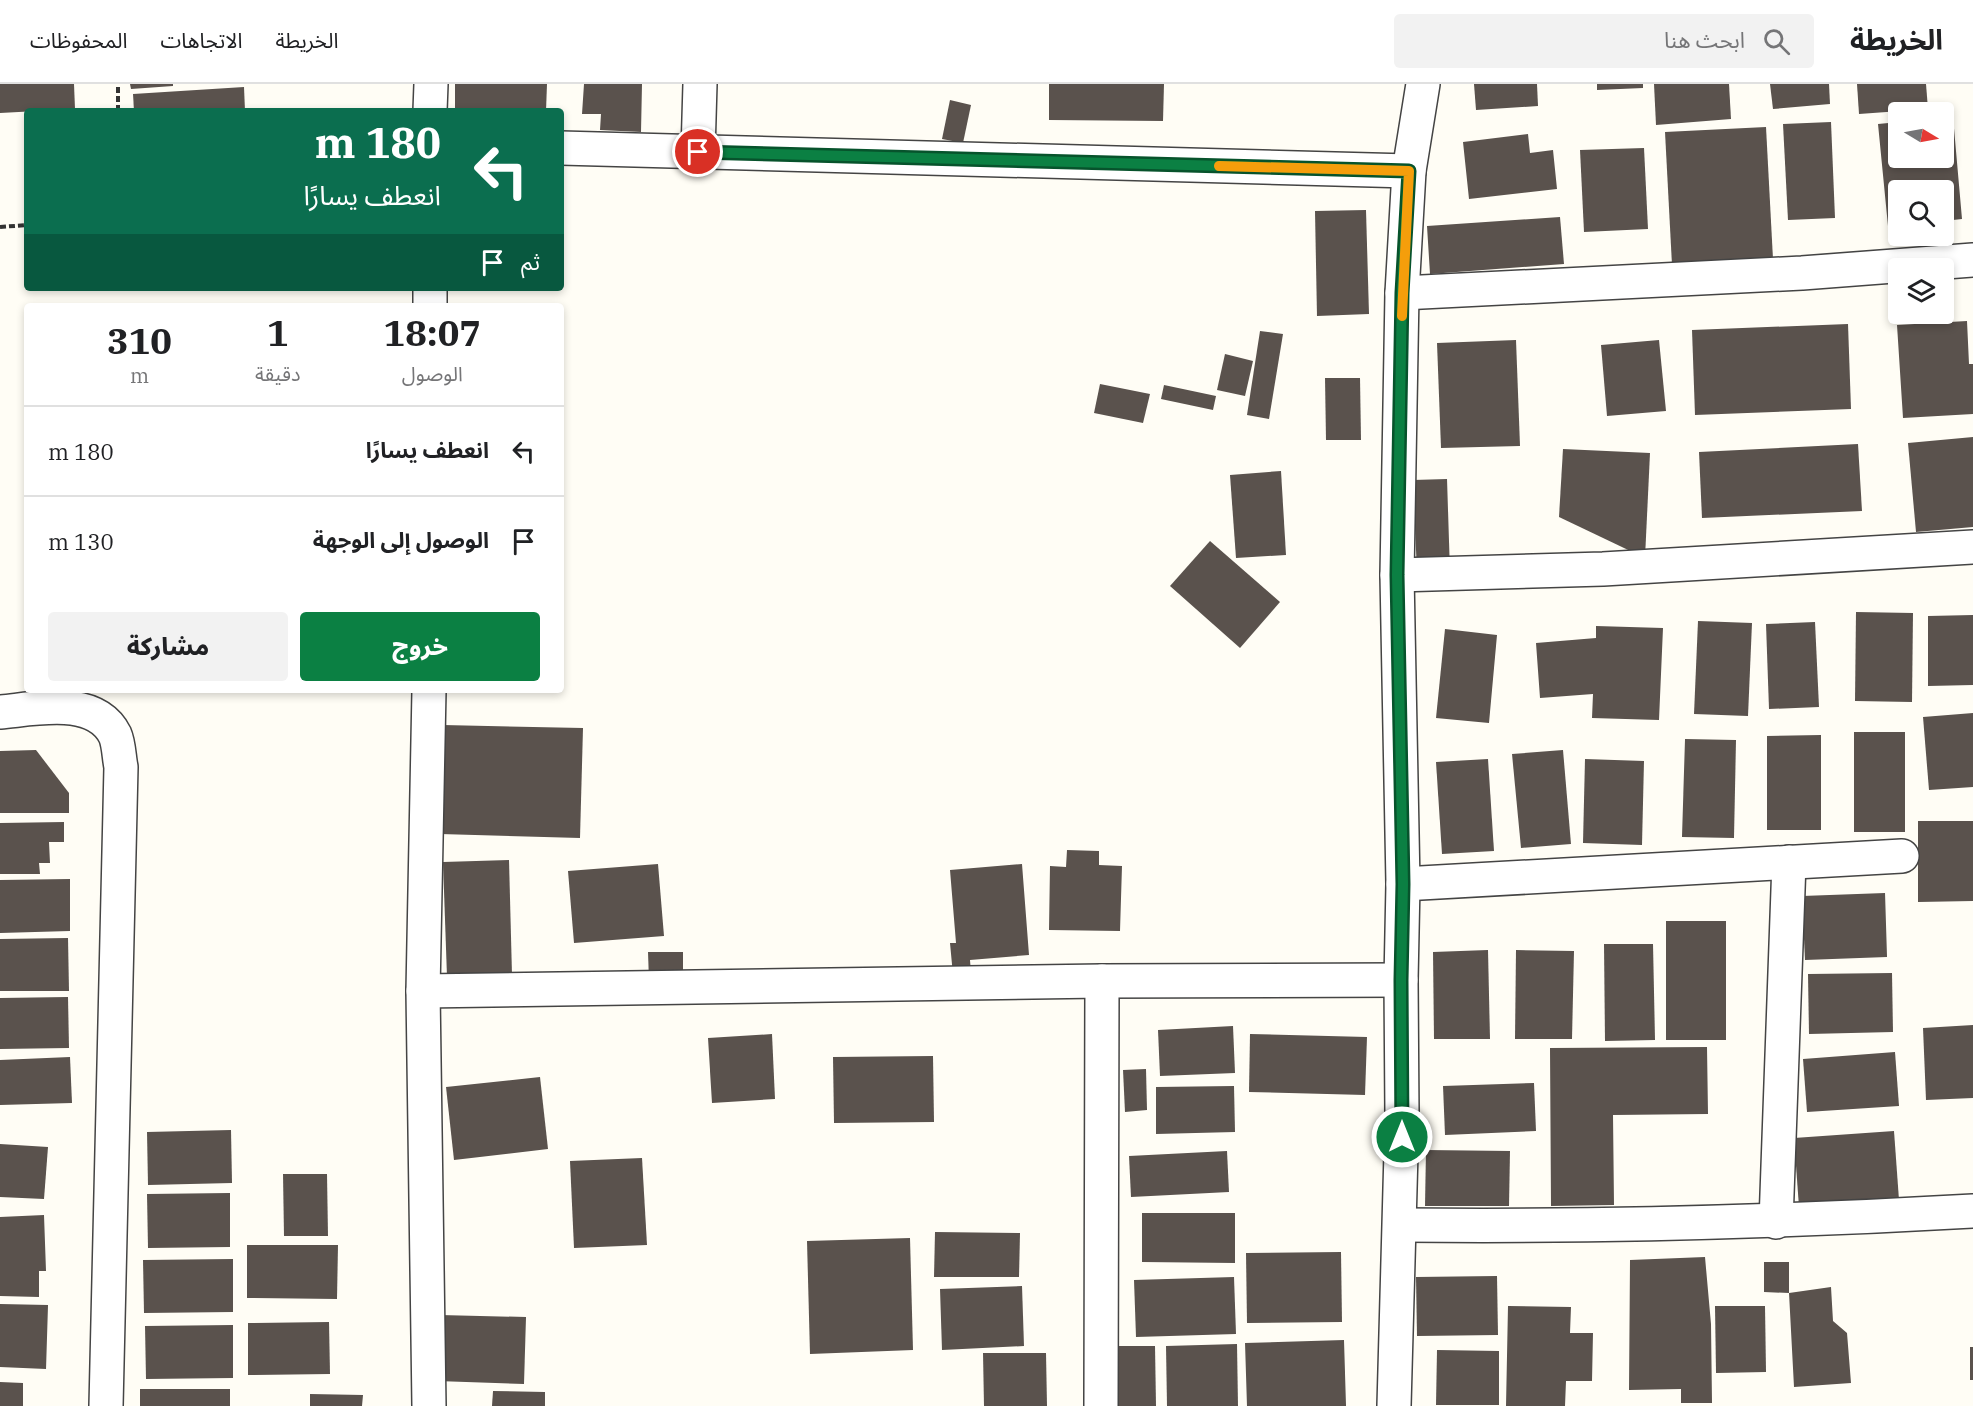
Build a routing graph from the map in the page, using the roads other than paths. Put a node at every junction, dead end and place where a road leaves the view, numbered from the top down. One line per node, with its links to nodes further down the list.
1 (431, 84): 4 (street)
2 (700, 84): 6 (street)
3 (1423, 84): 7 (street)
4 (430, 108)
5 (564, 148): 6 (street)
6 (698, 152): 7 (street)
7 (1409, 171): 9 (street)
8 (1973, 260): 9 (street)
9 (1402, 293): 11 (street)
10 (1973, 547): 11 (street)
11 (1397, 575): 16 (street)
12 (429, 693): 19 (street)
13 (0, 712): 23 (street)
14 (1902, 856): 15 (street)
15 (1789, 862): 16 (street); 21 (street)
16 (1403, 884): 17 (street)
17 (1401, 980): 18 (street); 22 (street)
18 (1102, 981): 19 (street); 25 (street)
19 (423, 991): 24 (street)
20 (1973, 1211): 21 (street)
21 (1776, 1222): 22 (street)
22 (1401, 1225): 26 (street)
23 (106, 1406)
24 (429, 1406)
25 (1101, 1406)
26 (1394, 1406)

